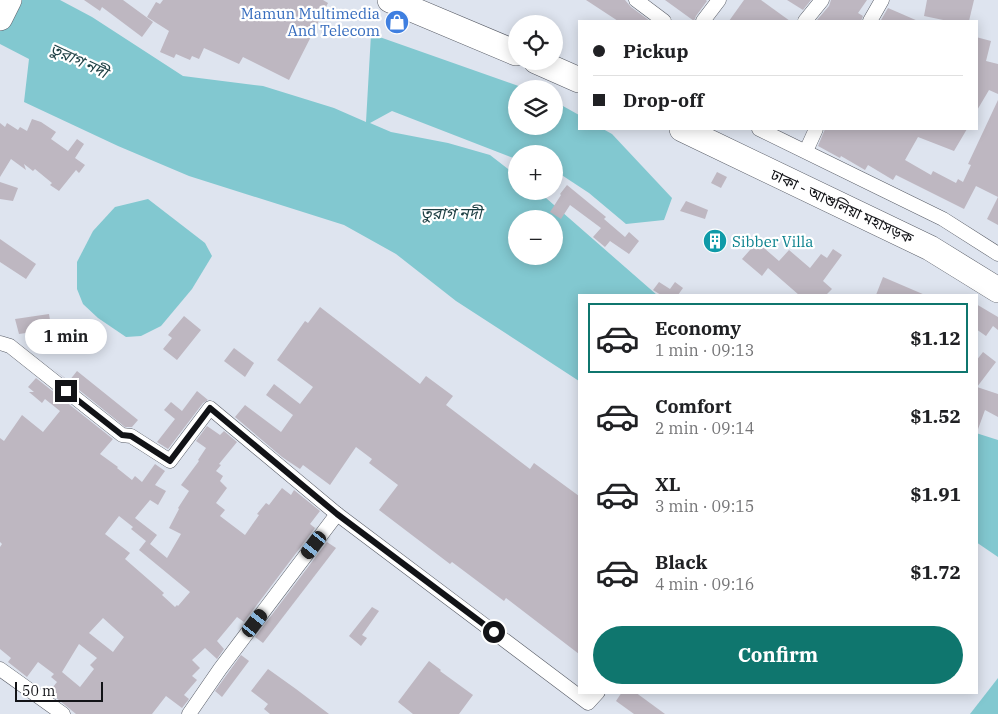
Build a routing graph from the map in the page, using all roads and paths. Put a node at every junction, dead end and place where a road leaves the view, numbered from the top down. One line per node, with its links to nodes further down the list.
1 (9, 0): 7 (highway)
2 (390, 0): 12 (highway)
3 (636, 0): 8 (street)
4 (719, 0): 9 (street)
5 (822, 0): 10 (street)
6 (882, 0): 11 (street)
7 (0, 18)
8 (663, 20)
9 (704, 20)
10 (806, 20)
11 (871, 20)
12 (508, 50)
13 (556, 70): 14 (highway)
14 (578, 80)
15 (684, 130): 20 (highway, ঢাকা - আশুলিয়া মহাসড়ক)
16 (761, 130): 18 (street)
17 (816, 130): 18 (street)
18 (806, 151): 19 (street)
19 (998, 254)
20 (998, 290)
21 (0, 343): 22 (street)
22 (337, 514): 24 (street); 26 (street)
23 (0, 669): 25 (street)
24 (596, 694)
25 (64, 714)
26 (188, 714)

